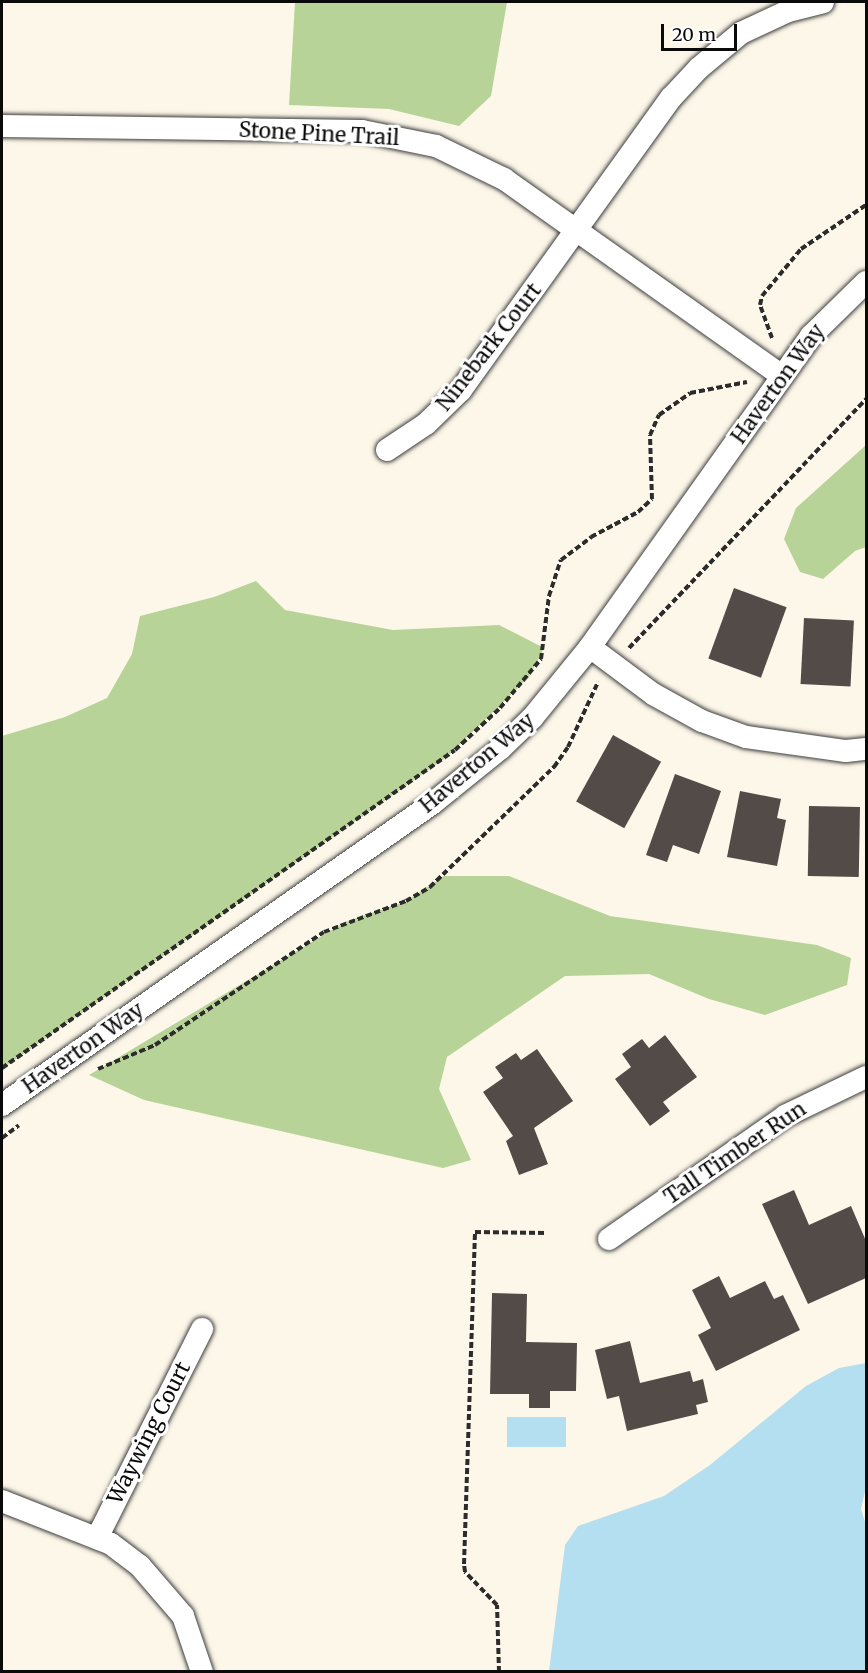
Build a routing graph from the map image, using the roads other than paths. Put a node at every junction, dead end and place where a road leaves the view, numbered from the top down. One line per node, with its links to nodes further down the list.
1 (823, 2): 3 (street, Ninebark Court)
2 (2, 126): 3 (street, Stone Pine Trail)
3 (578, 231): 5 (street, Stone Pine Trail); 6 (street, Ninebark Court)
4 (867, 282): 5 (street, Haverton Way)
5 (782, 376): 7 (street, Haverton Way)
6 (387, 450)
7 (590, 648): 8 (street); 10 (street, Haverton Way)
8 (867, 749)
9 (867, 1077): 11 (street, Tall Timber Run)
10 (2, 1105)
11 (609, 1239)
12 (202, 1329): 14 (street, Waywing Court)
13 (2, 1501): 14 (street)
14 (97, 1538): 15 (street)
15 (202, 1671)

